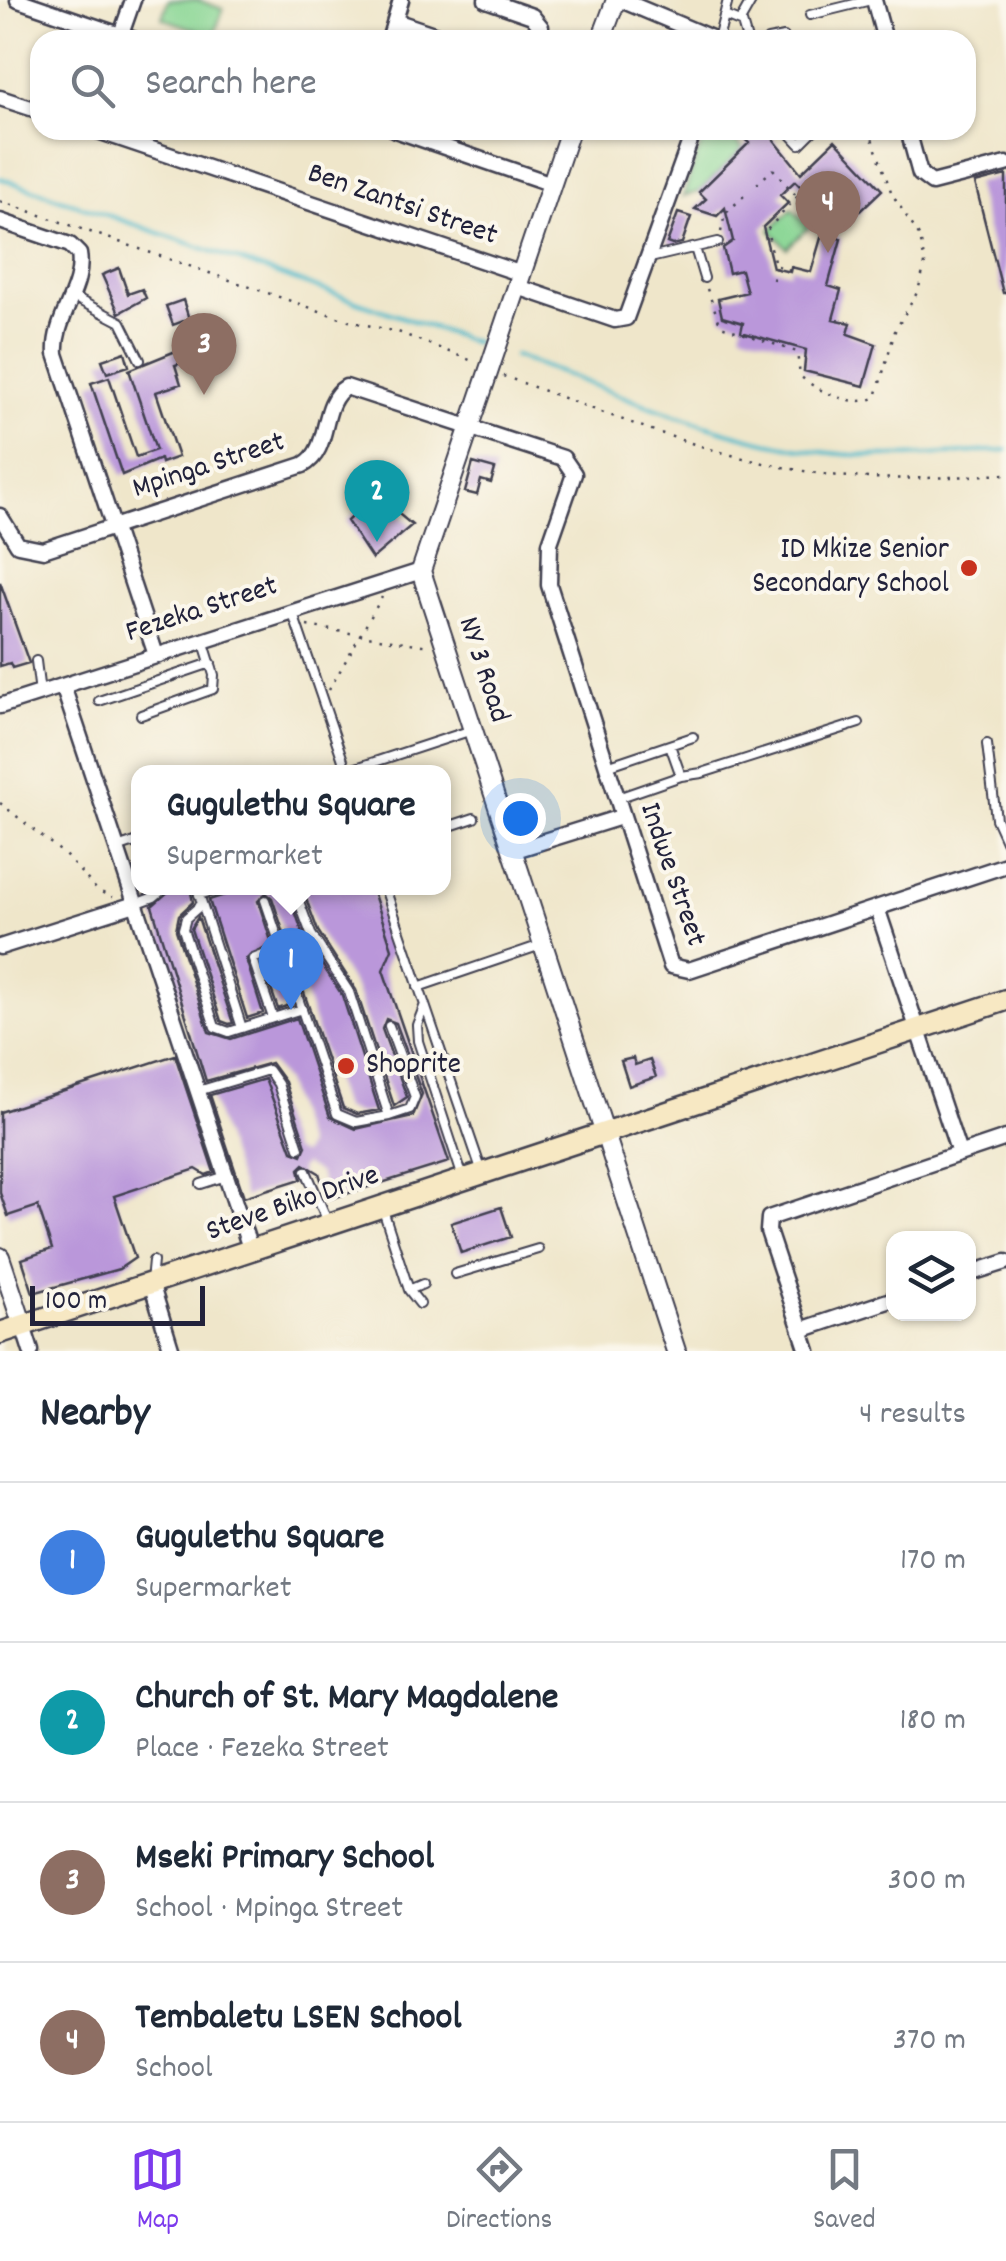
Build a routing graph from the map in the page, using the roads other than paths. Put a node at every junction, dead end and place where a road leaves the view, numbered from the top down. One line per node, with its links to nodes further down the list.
1 (18, 0): 13 (street)
2 (133, 0): 14 (street)
3 (401, 0): 11 (street)
4 (486, 0): 17 (street)
5 (618, 0): 18 (street); 19 (street)
6 (728, 0): 10 (lane)
7 (752, 0): 12 (lane)
8 (872, 0): 9 (lane); 22 (street)
9 (810, 15)
10 (727, 18): 12 (lane); 20 (lane)
11 (395, 21): 15 (street); 16 (street)
12 (740, 22): 21 (lane)
13 (100, 30)
14 (127, 30)
15 (392, 30)
16 (422, 30)
17 (541, 30)
18 (606, 30)
19 (692, 30)
20 (722, 30)
21 (744, 30)
22 (881, 30)
23 (0, 98): 24 (street)
24 (30, 108)
25 (123, 140): 37 (street, Ben Zantsi Street)
26 (424, 140): 31 (street)
27 (567, 140): 31 (street)
28 (691, 140): 35 (street)
29 (911, 140): 30 (street)
30 (1006, 164)
31 (552, 184): 37 (street)
32 (0, 221): 38 (street)
33 (718, 242): 34 (lane)
34 (695, 248): 35 (lane); 36 (lane)
35 (650, 258): 37 (street, Ben Zantsi Street)
36 (704, 278)
37 (520, 281): 40 (street)
38 (72, 296): 39 (lane); 43 (street)
39 (140, 360)
40 (471, 428): 41 (street, Mpinga Street); 43 (street, Mpinga Street); 44 (street)
41 (572, 466): 62 (street, Indwe Street)
42 (0, 516): 43 (street, Mpinga Street)
43 (114, 528): 47 (street)
44 (421, 570): 45 (street, Fezeka Street); 56 (street, NY 3 Road)
45 (292, 610): 46 (street, Fezeka Street); 60 (lane)
46 (204, 640): 47 (street, Fezeka Street); 49 (lane)
47 (156, 655): 50 (street, Fezeka Street)
48 (36, 660): 51 (lane)
49 (211, 662): 52 (lane); 54 (lane)
50 (63, 686): 51 (street, Fezeka Street); 70 (street)
51 (40, 693): 53 (street, Fezeka Street)
52 (99, 701)
53 (0, 706)
54 (140, 715)
55 (860, 723): 63 (lane)
56 (472, 730): 61 (lane); 71 (street, NY 3 Road)
57 (692, 737): 58 (lane)
58 (670, 744): 62 (lane); 63 (lane)
59 (987, 744): 68 (lane)
60 (344, 765)
61 (367, 765)
62 (605, 766): 64 (street, Indwe Street)
63 (681, 776): 64 (lane)
64 (616, 798): 65 (street, Indwe Street)
65 (621, 817): 71 (street); 81 (street, Indwe Street)
66 (474, 818): 67 (lane)
67 (451, 826)
68 (1006, 841)
69 (131, 843): 70 (lane)
70 (117, 848): 73 (street)
71 (512, 851): 82 (street, NY 3 Road)
72 (1006, 866): 81 (street, Indwe Street)
73 (131, 892)
74 (132, 895): 80 (street)
75 (157, 895): 80 (lane)
76 (297, 895): 94 (lane)
77 (387, 895): 85 (lane)
78 (200, 896): 91 (lane); 91 (lane)
79 (265, 900): 84 (lane)
80 (135, 904): 83 (street); 93 (street)
81 (877, 908): 92 (street)
82 (543, 945): 85 (lane); 95 (street, NY 3 Road)
83 (0, 947)
84 (281, 948): 88 (lane); 89 (lane)
85 (418, 987): 87 (lane)
86 (1006, 1000): 92 (main road)
87 (424, 1007): 101 (lane); 101 (lane)
88 (302, 1009): 89 (lane); 94 (lane)
89 (273, 1018): 91 (lane)
90 (390, 1026): 94 (lane)
91 (242, 1028)
92 (918, 1029): 95 (main road, Steve Biko Drive); 98 (street)
93 (198, 1091): 97 (lane); 100 (street)
94 (389, 1116)
95 (605, 1133): 101 (main road, Steve Biko Drive); 122 (street, NY 3 Road)
96 (1006, 1138): 98 (street)
97 (298, 1148)
98 (959, 1153): 118 (street)
99 (306, 1171): 104 (lane)
100 (226, 1176): 102 (lane); 106 (street)
101 (473, 1177): 103 (main road, Steve Biko Drive)
102 (202, 1184)
103 (382, 1206): 104 (main road, Steve Biko Drive); 114 (lane)
104 (330, 1224): 106 (main road, Steve Biko Drive)
105 (538, 1249): 111 (lane)
106 (251, 1251): 112 (main road, Steve Biko Drive)
107 (0, 1257): 117 (street)
108 (153, 1261): 112 (lane)
109 (1006, 1262): 110 (street)
110 (976, 1271)
111 (456, 1274)
112 (151, 1283): 117 (main road, Steve Biko Drive); 121 (street)
113 (424, 1284): 114 (lane)
114 (408, 1290): 116 (lane)
115 (886, 1302): 118 (street)
116 (420, 1304)
117 (23, 1326): 119 (main road, Steve Biko Drive); 120 (street)
118 (801, 1330): 123 (street)
119 (0, 1333)
120 (31, 1351)
121 (172, 1351)
122 (676, 1351)
123 (808, 1351)

